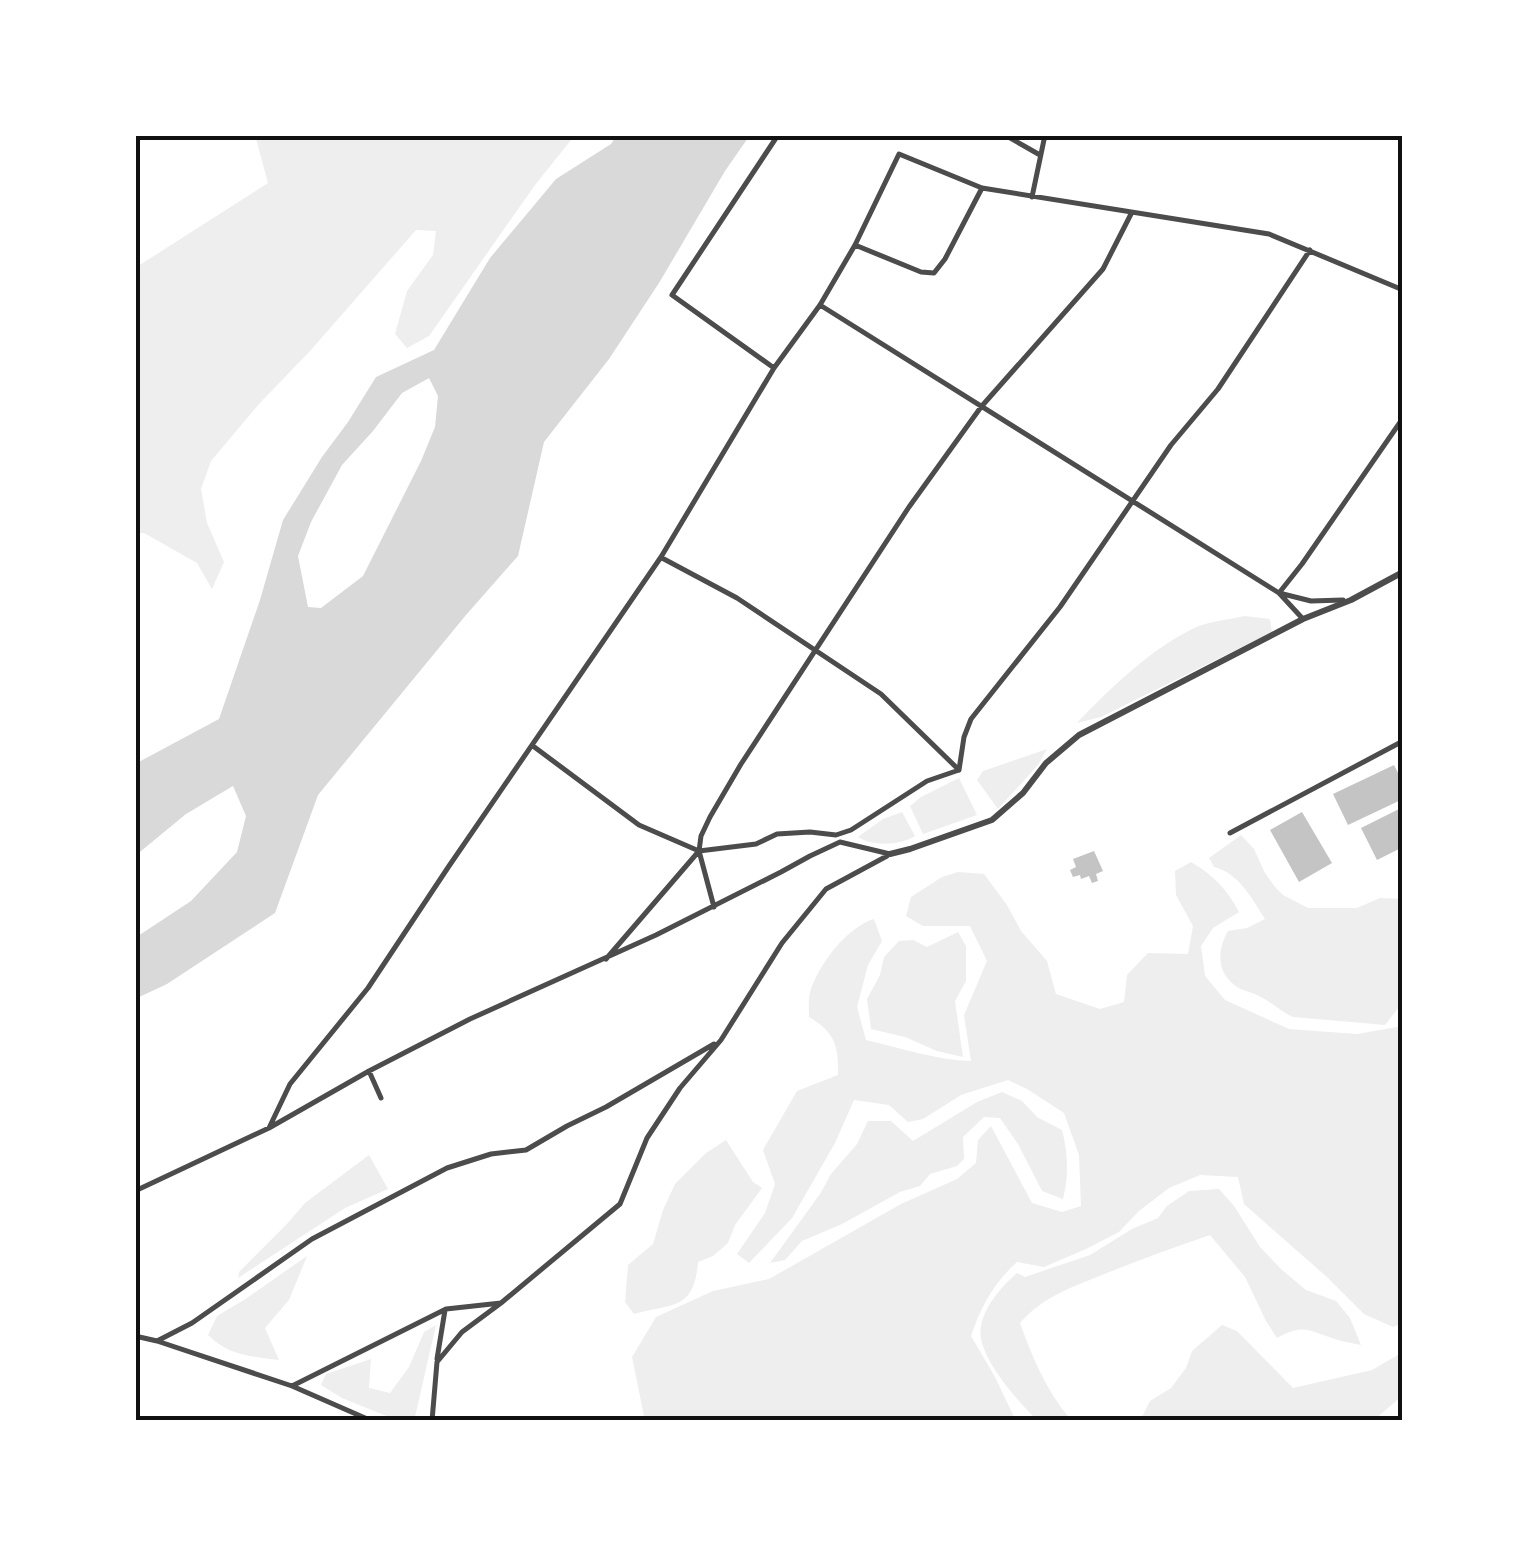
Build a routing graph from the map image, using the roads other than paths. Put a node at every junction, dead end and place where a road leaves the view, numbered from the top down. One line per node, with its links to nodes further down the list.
1 (778, 135): 12 (street)
2 (1005, 135): 4 (street)
3 (1045, 135): 4 (street)
4 (1040, 155): 6 (street)
5 (982, 188): 6 (street); 8 (street); 8 (street)
6 (1032, 197): 7 (street)
7 (1130, 214): 9 (street); 13 (street)
8 (855, 246): 11 (street)
9 (1310, 250): 10 (street); 15 (street)
10 (1403, 290)
11 (820, 305): 12 (street); 13 (street)
12 (774, 368): 16 (street)
13 (981, 407): 15 (street); 21 (street)
14 (1403, 418): 18 (street)
15 (1134, 502): 18 (street); 24 (street)
16 (662, 558): 21 (street); 23 (street)
17 (1403, 572): 19 (street)
18 (1279, 593): 19 (street); 20 (street)
19 (1350, 600): 20 (street)
20 (1303, 619): 27 (street)
21 (815, 648): 24 (street); 26 (street)
22 (1403, 741): 25 (street)
23 (533, 746): 26 (street); 33 (street)
24 (958, 770): 26 (street)
25 (1230, 832)
26 (699, 852): 28 (street); 29 (street)
27 (890, 854): 28 (street); 30 (street)
28 (714, 907): 29 (street)
29 (606, 959): 31 (street)
30 (721, 1040): 35 (street); 38 (street)
31 (369, 1071): 32 (street); 33 (street)
32 (381, 1098)
33 (269, 1128): 34 (street)
34 (135, 1191)
35 (500, 1302): 36 (street); 39 (street)
36 (446, 1309): 39 (street); 40 (street)
37 (135, 1336): 38 (street)
38 (157, 1342): 40 (street)
39 (437, 1362): 42 (street)
40 (292, 1386): 41 (street)
41 (372, 1421)
42 (432, 1421)

